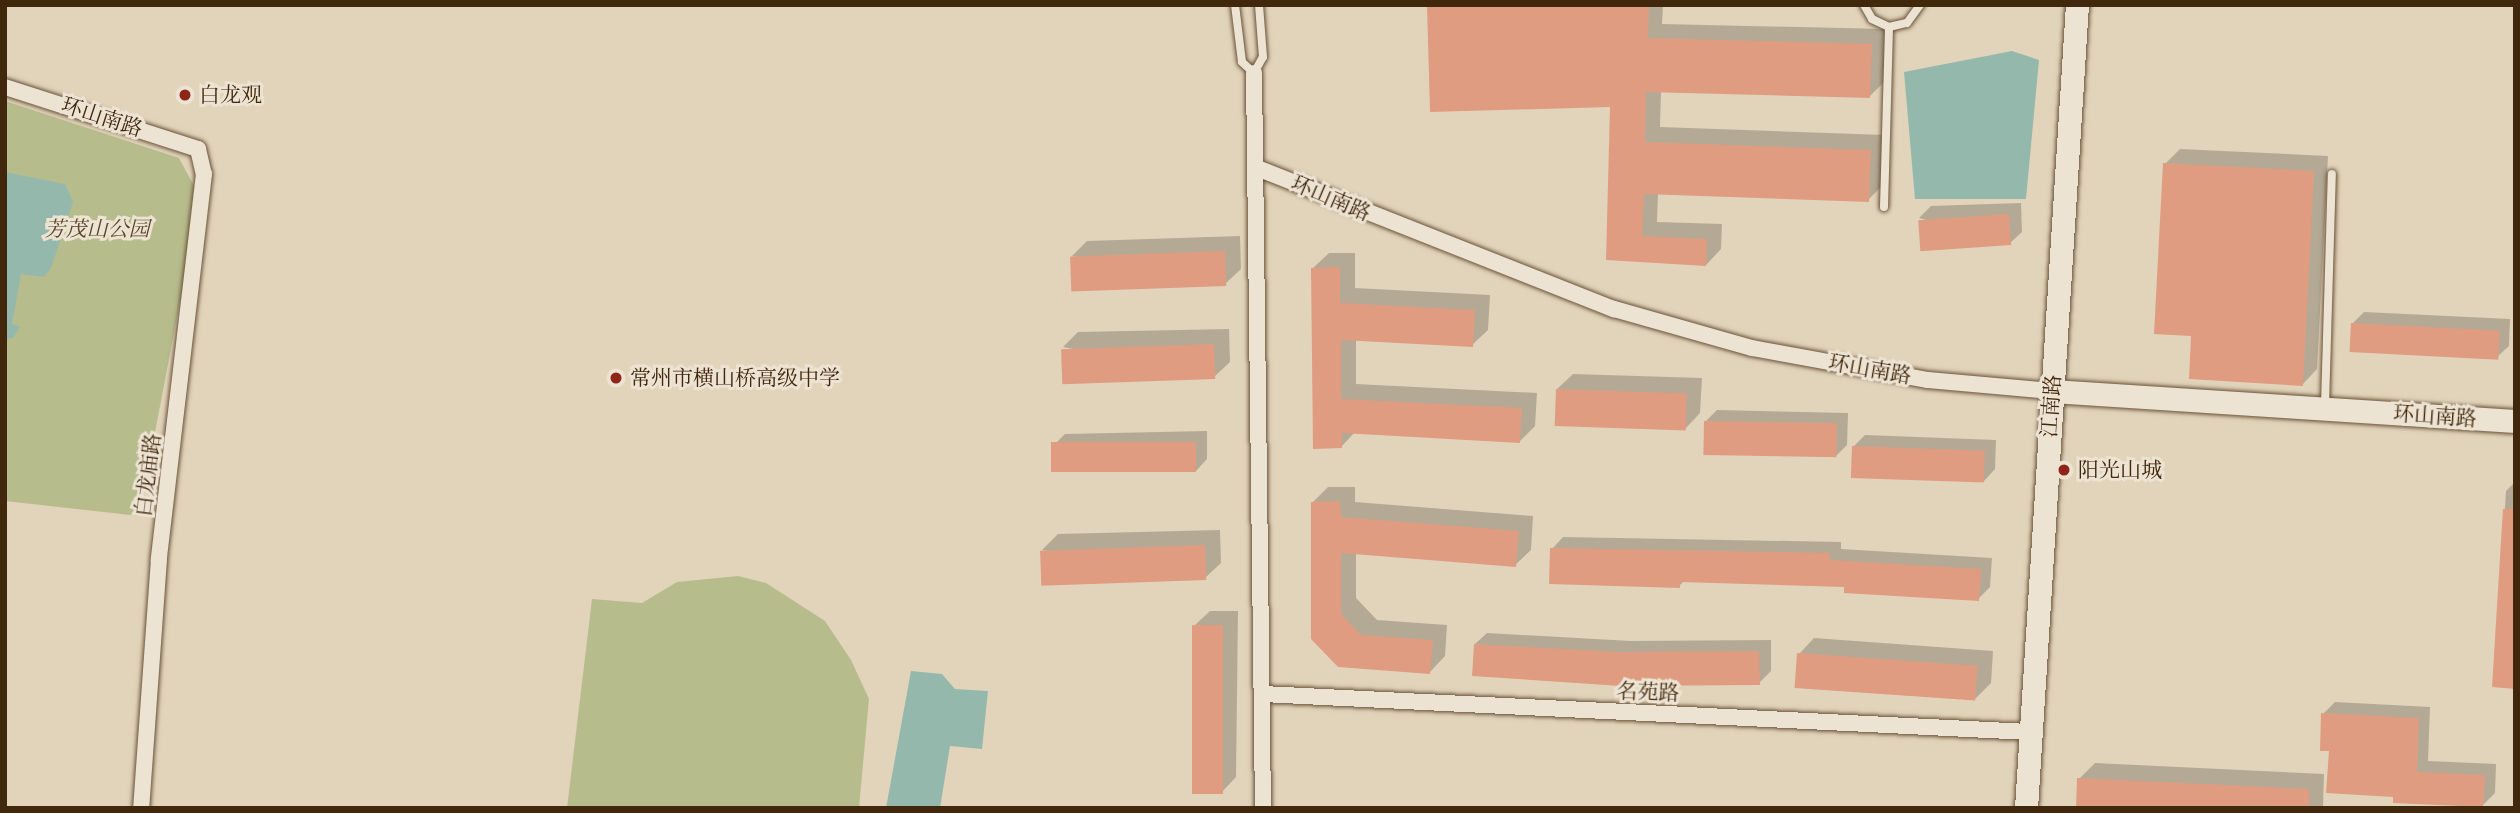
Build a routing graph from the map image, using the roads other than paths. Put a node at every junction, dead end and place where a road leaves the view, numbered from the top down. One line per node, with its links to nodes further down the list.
1 (1235, 5): 7 (lane)
2 (1259, 5): 7 (lane)
3 (1864, 5): 6 (lane)
4 (1920, 5): 6 (lane)
5 (2077, 5): 13 (main road, 江南路)
6 (1889, 27): 12 (lane)
7 (1254, 73): 10 (street)
8 (5, 87): 9 (street, 环山南路)
9 (198, 149): 18 (street, 白龙庙路)
10 (1257, 168): 13 (street, 环山南路); 16 (street)
11 (2332, 174): 14 (lane)
12 (1884, 207)
13 (2052, 391): 14 (main road, 环山南路); 17 (main road, 江南路)
14 (2325, 409): 15 (main road, 环山南路)
15 (2515, 421)
16 (1264, 694): 17 (street, 名苑路); 19 (street)
17 (2030, 732): 20 (main road, 江南路)
18 (141, 808)
19 (1263, 808)
20 (2026, 808)

